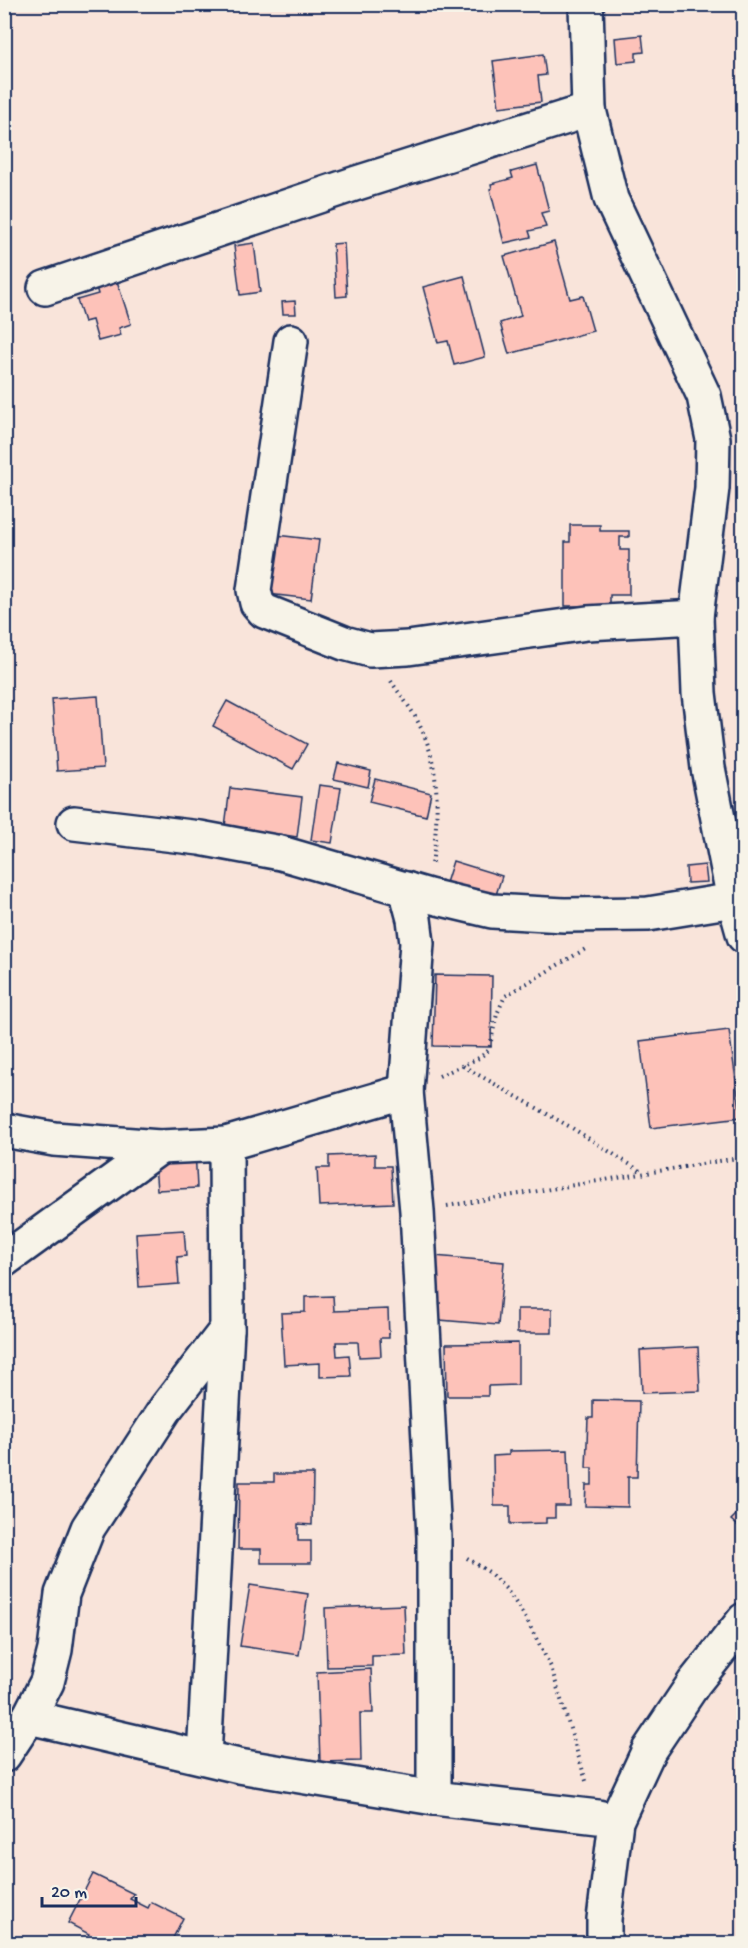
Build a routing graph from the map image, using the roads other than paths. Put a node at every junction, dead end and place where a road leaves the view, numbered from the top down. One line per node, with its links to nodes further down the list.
1 (586, 4): 2 (street)
2 (589, 110): 3 (street); 5 (street)
3 (45, 288)
4 (291, 341): 5 (street)
5 (696, 617): 8 (street)
6 (74, 823): 7 (street)
7 (417, 893): 8 (street); 10 (street)
8 (734, 900): 9 (street)
9 (744, 936)
10 (406, 1091): 12 (street); 20 (street)
11 (4, 1130): 13 (street)
12 (226, 1144): 13 (street); 15 (street)
13 (160, 1147): 14 (street)
14 (4, 1260)
15 (228, 1329): 17 (street); 19 (street)
16 (744, 1620): 21 (street)
17 (29, 1717): 18 (street); 19 (street)
18 (4, 1755)
19 (204, 1757): 20 (street)
20 (434, 1798): 21 (street)
21 (607, 1819): 22 (street)
22 (604, 1944)

